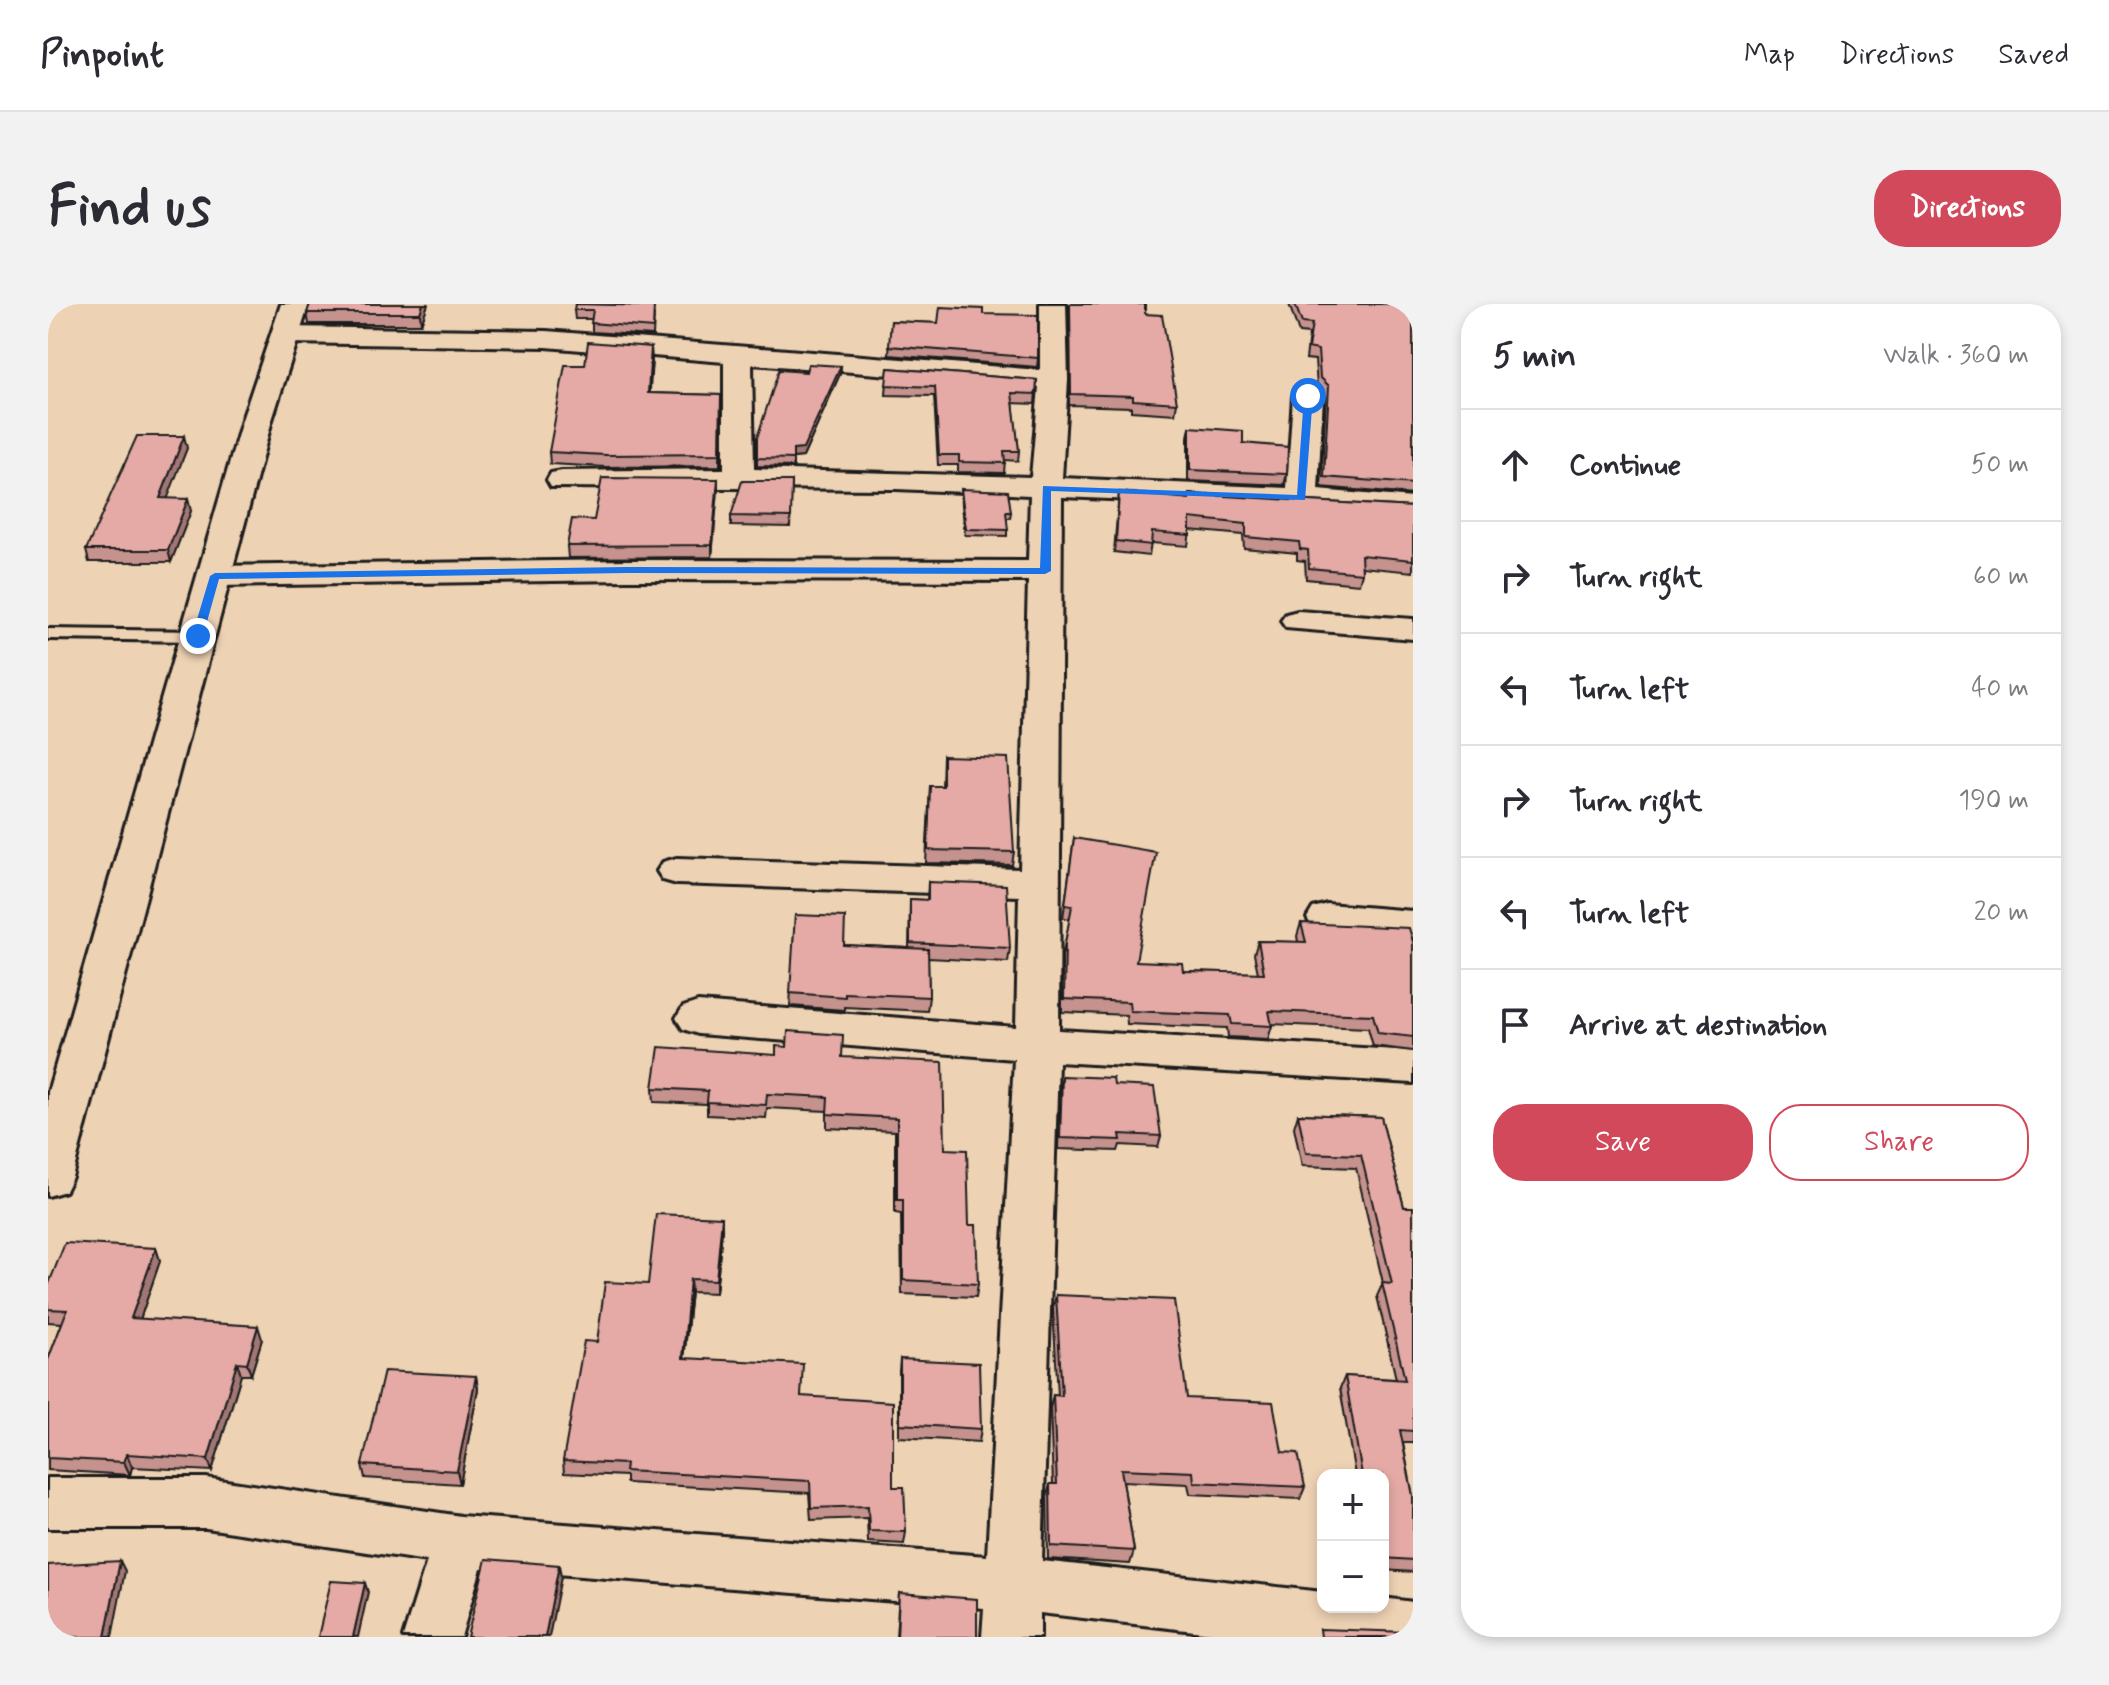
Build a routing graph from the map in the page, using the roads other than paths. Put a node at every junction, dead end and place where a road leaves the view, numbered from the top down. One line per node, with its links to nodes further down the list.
1 (1053, 304): 4 (street)
2 (290, 320): 3 (street); 12 (street)
3 (738, 353): 4 (street); 6 (street)
4 (1054, 380): 8 (street)
5 (1308, 396): 9 (street)
6 (739, 478): 7 (street); 8 (street)
7 (562, 480)
8 (1046, 488): 9 (street); 11 (street)
9 (1302, 498): 10 (street)
10 (1413, 507)
11 (1045, 571): 12 (street); 18 (street)
12 (215, 576): 16 (street)
13 (1298, 621): 14 (street)
14 (1413, 629)
15 (48, 634): 16 (lane)
16 (198, 636): 24 (street)
17 (677, 871): 18 (street)
18 (1041, 883): 22 (street)
19 (1327, 918): 20 (street)
20 (1413, 925)
21 (698, 1018): 22 (street)
22 (1037, 1045): 23 (street); 28 (street)
23 (1411, 1077)
24 (60, 1093): 25 (street)
25 (48, 1177)
26 (48, 1503): 27 (street)
27 (461, 1541): 28 (street); 30 (street)
28 (1013, 1610): 29 (street)
29 (1413, 1629)
30 (432, 1637)

